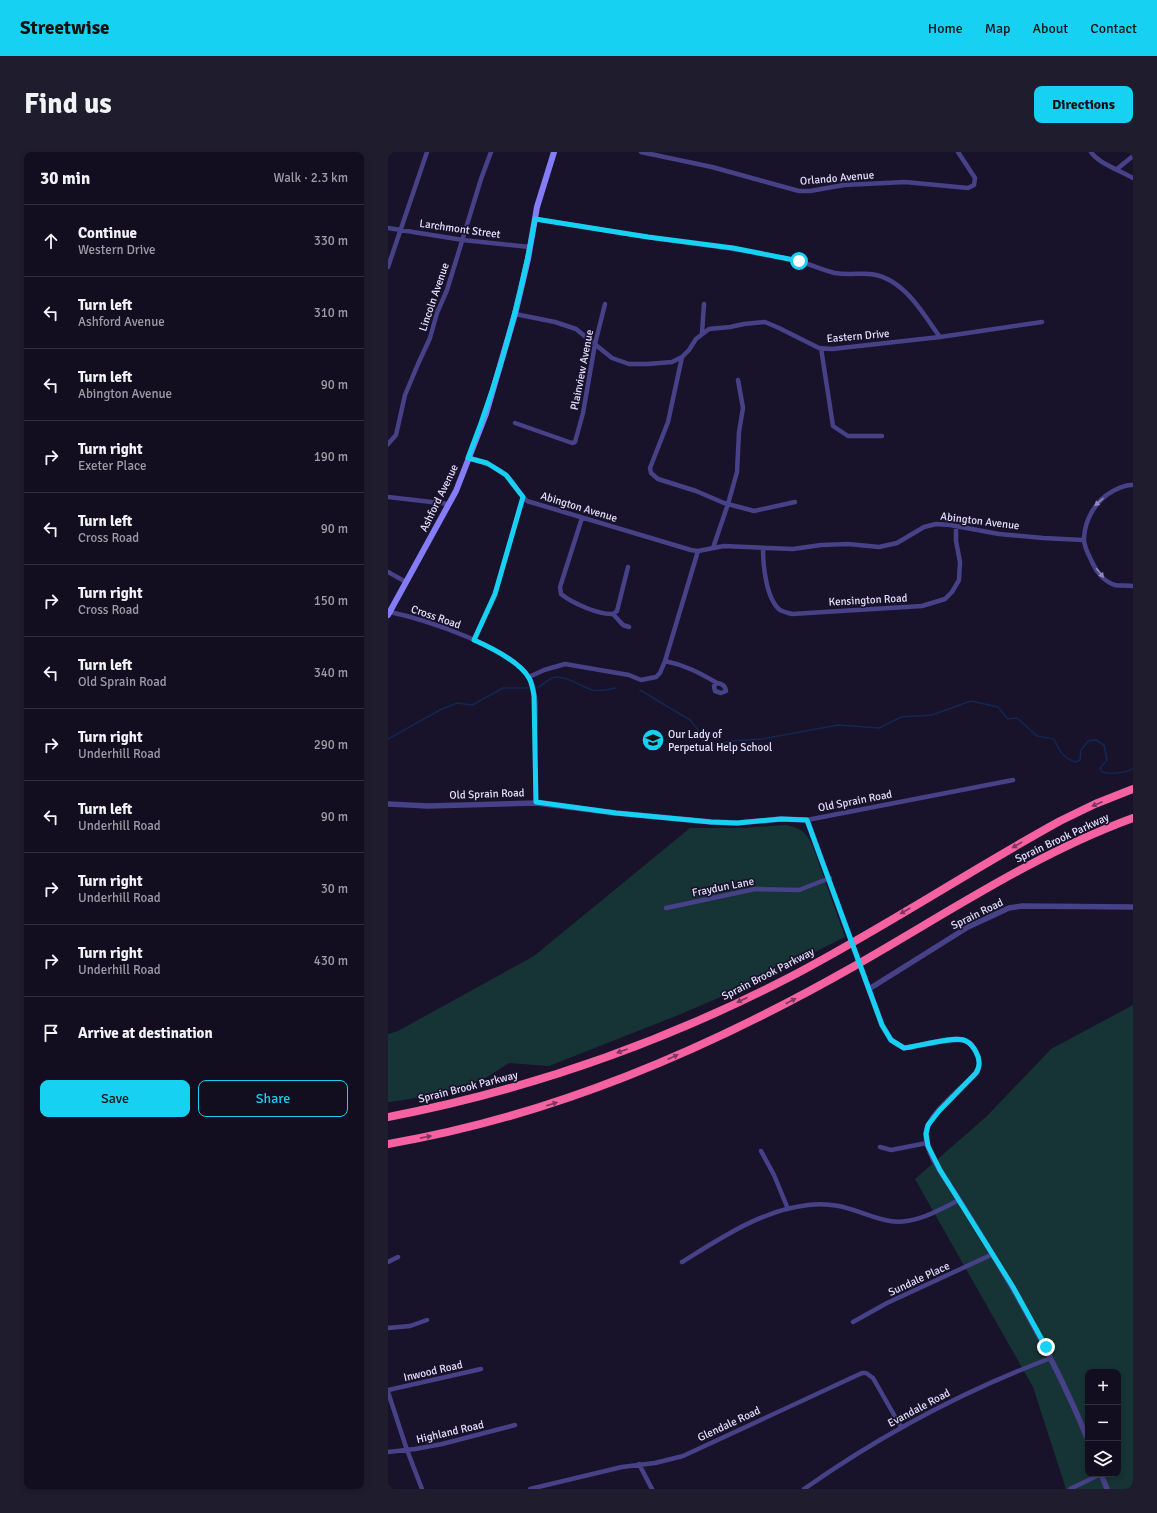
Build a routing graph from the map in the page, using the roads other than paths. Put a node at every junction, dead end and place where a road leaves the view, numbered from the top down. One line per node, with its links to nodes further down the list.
1 (427, 152): 12 (street)
2 (491, 152): 13 (street, Lincoln Avenue)
3 (554, 152): 10 (main road, Ashford Avenue)
4 (641, 152): 5 (street, Orlando Avenue)
5 (958, 152)
6 (1090, 152): 8 (street)
7 (1133, 156): 8 (street)
8 (1117, 169): 9 (street)
9 (1133, 178)
10 (535, 219): 14 (main road, Ashford Avenue); 21 (street)
11 (388, 228): 12 (street, Larchmont Street)
12 (401, 230): 13 (street, Larchmont Street); 15 (street)
13 (463, 240): 14 (street, Larchmont Street); 28 (street, Lincoln Avenue)
14 (530, 247): 18 (main road, Ashford Avenue)
15 (388, 267)
16 (605, 304): 22 (street, Plainview Avenue)
17 (704, 304): 20 (street)
18 (515, 314): 22 (street); 29 (main road, Ashford Avenue)
19 (1042, 322): 21 (street, Eastern Drive)
20 (702, 333): 23 (street, Eastern Drive); 24 (street)
21 (940, 337): 23 (street, Eastern Drive)
22 (595, 344): 24 (street); 26 (street, Plainview Avenue)
23 (821, 348): 27 (street)
24 (682, 357): 35 (street)
25 (738, 380): 35 (street)
26 (515, 423)
27 (882, 436)
28 (388, 444)
29 (468, 458): 32 (street, Abington Avenue); 34 (main road, Ashford Avenue)
30 (1133, 485): 38 (street, one-way to 38)
31 (388, 497): 34 (street)
32 (523, 497): 36 (street, Abington Avenue); 49 (street)
33 (795, 502): 35 (street)
34 (449, 504): 44 (main road, Ashford Avenue)
35 (728, 504): 39 (street)
36 (582, 518): 41 (street, Abington Avenue); 47 (street)
37 (956, 526): 38 (street, Abington Avenue); 40 (street, Abington Avenue); 40 (street, Kensington Road)
38 (1083, 540): 45 (street, one-way to 45)
39 (713, 548): 40 (street, Abington Avenue); 41 (street, Abington Avenue)
40 (763, 548)
41 (698, 550): 50 (street)
42 (628, 567): 47 (street)
43 (388, 572): 44 (street)
44 (406, 582): 46 (main road, Ashford Avenue)
45 (1133, 586)
46 (389, 614): 49 (street, Cross Road)
47 (613, 614): 48 (street)
48 (629, 627)
49 (474, 640): 51 (street, Cross Road)
50 (665, 661): 51 (street); 52 (street)
51 (529, 677): 55 (street)
52 (717, 683)
53 (1013, 780): 58 (street, Old Sprain Road)
54 (1133, 789): 63 (highway, Sprain Brook Parkway, one-way to 63)
55 (536, 802): 56 (street, Old Sprain Road); 58 (street, Old Sprain Road)
56 (388, 804)
57 (1133, 818): 65 (highway, Sprain Brook Parkway, one-way to 57)
58 (807, 820): 59 (street)
59 (830, 878): 61 (street, Fraydun Lane); 62 (street)
60 (1133, 907): 62 (street, Sprain Road)
61 (666, 908)
62 (869, 989): 64 (street)
63 (388, 1117)
64 (927, 1143): 66 (street); 68 (street)
65 (388, 1144)
66 (880, 1147)
67 (761, 1151): 69 (street)
68 (960, 1200): 69 (street); 70 (street)
69 (788, 1209): 73 (street)
70 (993, 1254): 75 (street, Sundale Place); 77 (street)
71 (398, 1257): 72 (street)
72 (388, 1262)
73 (682, 1262)
74 (428, 1320): 76 (street)
75 (853, 1322)
76 (388, 1328)
77 (1051, 1358): 81 (street, Evandale Road); 82 (street)
78 (481, 1369): 79 (street, Inwood Road)
79 (388, 1391): 83 (street)
80 (515, 1425): 83 (street, Highland Road)
81 (901, 1427): 85 (street, Glendale Road); 91 (street, Evandale Road)
82 (1085, 1433)
83 (407, 1450): 84 (street, Highland Road); 88 (street)
84 (388, 1452)
85 (639, 1464): 89 (street, Glendale Road); 90 (street)
86 (1095, 1477): 92 (street)
87 (1102, 1477): 93 (street)
88 (422, 1489)
89 (530, 1489)
90 (652, 1489)
91 (804, 1489)
92 (1070, 1489)
93 (1107, 1489)

